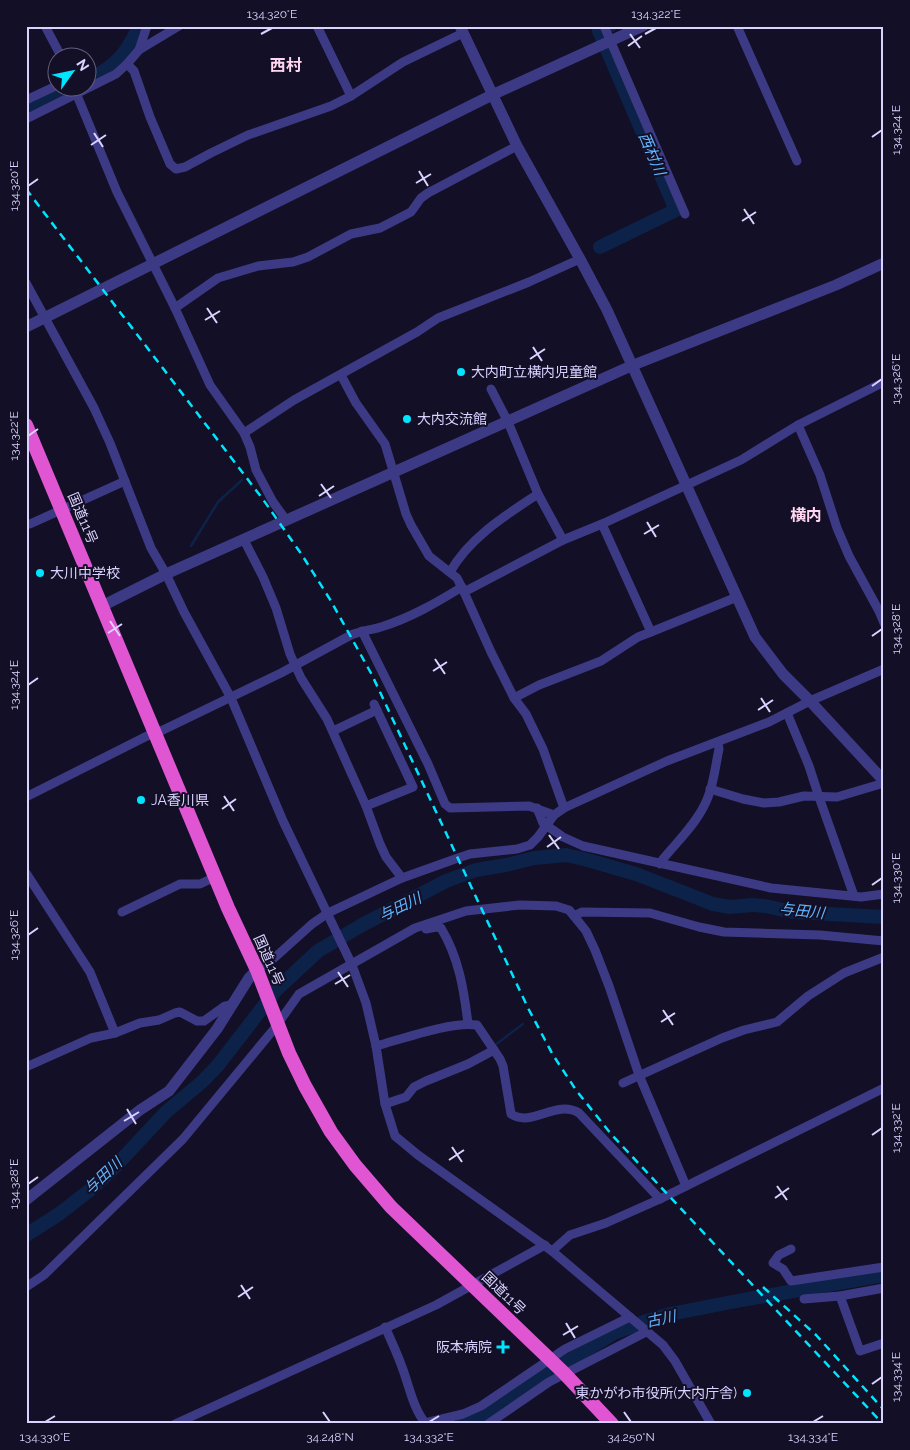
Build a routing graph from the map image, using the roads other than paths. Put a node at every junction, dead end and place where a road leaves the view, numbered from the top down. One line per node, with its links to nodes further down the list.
1 (45, 26): 10 (street)
2 (147, 26): 11 (street)
3 (179, 26): 11 (street)
4 (317, 26): 16 (street)
5 (604, 26): 9 (street)
6 (643, 26): 9 (street)
7 (737, 26): 22 (street)
8 (461, 30): 15 (street); 16 (street)
9 (609, 41): 15 (street); 23 (street)
10 (57, 48)
11 (139, 50): 12 (street)
12 (127, 64): 13 (street); 16 (street)
13 (98, 81)
14 (48, 90): 19 (street)
15 (492, 95): 21 (street); 26 (street)
16 (351, 96)
17 (63, 98): 20 (street)
18 (78, 98): 26 (street)
19 (26, 100)
20 (26, 119)
21 (516, 146): 24 (street); 28 (street)
22 (797, 161)
23 (685, 214)
24 (580, 259): 31 (street); 32 (street)
25 (884, 262): 31 (street)
26 (153, 263): 28 (street); 29 (street)
27 (26, 283): 29 (street)
28 (175, 308): 38 (street)
29 (45, 318): 30 (street); 40 (street)
30 (26, 327)
31 (632, 366): 35 (street); 41 (street)
32 (341, 375): 38 (street); 39 (street)
33 (884, 382): 37 (street)
34 (491, 389): 35 (street)
35 (508, 422): 39 (street); 42 (street)
36 (26, 425): 43 (highway, 国道11号)
37 (798, 425): 41 (street); 54 (street)
38 (244, 433): 44 (street)
39 (394, 472): 44 (street); 49 (street)
40 (125, 481): 43 (street); 50 (street)
41 (686, 485): 46 (street); 52 (street)
42 (538, 494): 48 (street); 49 (street)
43 (61, 509): 45 (street); 53 (highway, 国道11号)
44 (286, 520): 47 (street)
45 (30, 524)
46 (602, 524): 48 (street); 56 (street)
47 (244, 540): 50 (street); 57 (street)
48 (563, 540): 51 (street)
49 (450, 572): 51 (street)
50 (166, 574): 53 (street); 59 (street)
51 (463, 589): 55 (street); 60 (street)
52 (738, 597): 56 (street); 61 (street)
53 (102, 606): 64 (highway, 国道11号)
54 (884, 623)
55 (362, 631): 57 (street); 71 (street)
56 (651, 632): 60 (street)
57 (295, 665): 59 (street); 63 (street)
58 (884, 669): 61 (street)
59 (231, 698): 64 (street); 82 (street)
60 (514, 698): 72 (street)
61 (810, 701): 62 (street); 66 (street)
62 (786, 713): 65 (street); 69 (street)
63 (332, 731): 70 (street); 70 (street)
64 (156, 733): 68 (street); 77 (highway, 国道11号)
65 (718, 743): 67 (street); 72 (street)
66 (884, 782): 69 (street)
67 (710, 789): 69 (street); 75 (street)
68 (26, 797)
69 (818, 797): 80 (street)
70 (366, 806): 78 (street)
71 (537, 808): 73 (street); 74 (street)
72 (564, 808): 73 (street)
73 (554, 815): 74 (street)
74 (546, 826): 75 (street); 78 (street)
75 (660, 864): 80 (street)
76 (26, 873): 92 (street)
77 (215, 877): 81 (street); 88 (highway, 国道11号)
78 (402, 878): 82 (street)
79 (884, 894): 80 (street)
80 (854, 896)
81 (122, 912)
82 (330, 916): 87 (street); 88 (street)
83 (574, 916): 84 (street); 85 (street); 96 (street)
84 (415, 928): 87 (street); 91 (street)
85 (884, 941)
86 (884, 957): 96 (street)
87 (351, 963): 90 (street); 93 (street)
88 (259, 976): 89 (street); 90 (highway, 国道11号)
89 (233, 1004): 92 (street); 102 (street)
90 (277, 1020): 106 (highway, 国道11号); 107 (street)
91 (468, 1024): 93 (street); 94 (street)
92 (115, 1033): 95 (street)
93 (376, 1046): 99 (street)
94 (494, 1050): 99 (street); 101 (street)
95 (26, 1067)
96 (639, 1075): 97 (street); 100 (street)
97 (623, 1083)
98 (884, 1088): 100 (street)
99 (385, 1104): 103 (street)
100 (686, 1186): 101 (street)
101 (660, 1199): 103 (street)
102 (26, 1200)
103 (548, 1248): 106 (street); 111 (street)
104 (791, 1249): 105 (street)
105 (884, 1267)
106 (473, 1286): 112 (street); 115 (highway, 国道11号)
107 (26, 1287)
108 (884, 1288): 109 (street)
109 (840, 1296): 110 (street); 114 (street)
110 (804, 1300)
111 (631, 1318): 113 (street); 115 (street)
112 (385, 1328): 117 (street); 118 (street)
113 (645, 1331): 116 (street); 121 (street)
114 (884, 1343)
115 (551, 1360): 116 (highway, 国道11号); 118 (street)
116 (565, 1374): 119 (street); 120 (highway, 国道11号)
117 (175, 1424)
118 (426, 1424)
119 (488, 1424)
120 (612, 1424)
121 (711, 1424)

